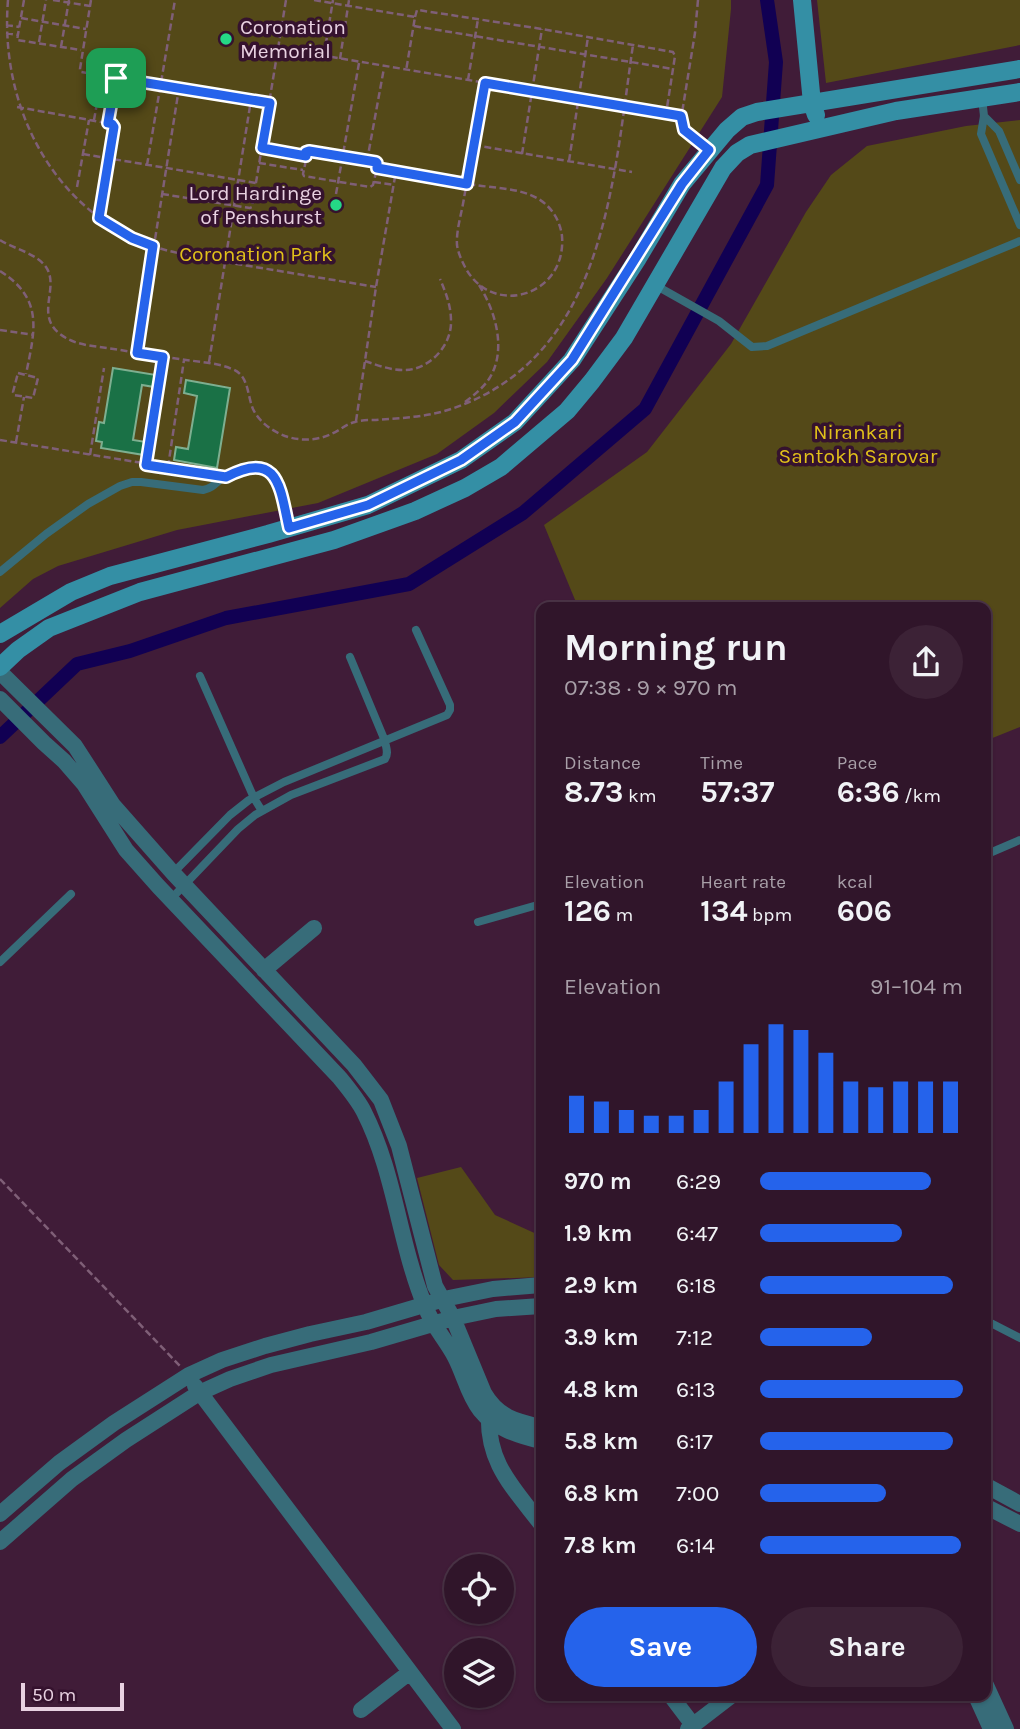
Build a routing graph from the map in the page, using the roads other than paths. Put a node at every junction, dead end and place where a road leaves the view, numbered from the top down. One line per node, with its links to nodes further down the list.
1 (802, 0): 5 (main road)
2 (1020, 69): 3 (main road)
3 (980, 75): 5 (main road); 6 (main road)
4 (1020, 92): 6 (main road)
5 (808, 104): 7 (main road); 12 (main road)
6 (983, 107): 7 (main road); 8 (lane); 9 (lane)
7 (820, 129): 11 (main road)
8 (1020, 180)
9 (1020, 225)
10 (1020, 241): 11 (lane)
11 (655, 285): 17 (main road)
12 (289, 528): 13 (lane); 15 (main road)
13 (0, 572)
14 (416, 629): 20 (lane)
15 (0, 634)
16 (350, 657): 20 (lane)
17 (0, 669): 21 (street)
18 (200, 676): 22 (lane)
19 (3, 702): 21 (street)
20 (385, 741): 22 (lane); 23 (lane)
21 (91, 783): 26 (street); 27 (street)
22 (254, 797): 23 (lane); 26 (lane)
23 (262, 811): 28 (lane)
24 (1020, 840): 25 (lane)
25 (991, 852)
26 (173, 873): 27 (street); 28 (street)
27 (158, 886): 30 (street)
28 (184, 886): 30 (lane); 35 (street)
29 (71, 894): 34 (lane)
30 (171, 899): 36 (street)
31 (536, 905): 32 (lane)
32 (478, 922)
33 (314, 928): 35 (street)
34 (0, 962)
35 (261, 966): 36 (street); 37 (street)
36 (243, 976): 38 (street)
37 (394, 1132): 38 (street); 40 (street)
38 (376, 1139): 41 (street)
39 (536, 1285): 40 (street)
40 (444, 1299): 41 (street); 43 (street)
41 (424, 1304): 45 (street); 47 (street)
42 (536, 1306): 43 (street)
43 (453, 1318): 45 (street); 49 (street)
44 (991, 1323): 46 (lane)
45 (432, 1324): 48 (street); 50 (street)
46 (1020, 1338)
47 (189, 1375): 48 (street); 54 (street)
48 (199, 1393): 56 (street); 62 (street)
49 (489, 1402): 50 (street); 51 (street)
50 (489, 1419): 52 (street); 59 (street)
51 (536, 1426)
52 (536, 1440)
53 (991, 1488): 55 (street)
54 (24, 1493): 56 (street); 58 (street)
55 (1020, 1504)
56 (37, 1509): 61 (street)
57 (991, 1509): 60 (street)
58 (0, 1514)
59 (536, 1517)
60 (1020, 1524)
61 (0, 1542)
62 (410, 1672): 67 (street); 69 (street)
63 (991, 1696): 71 (street)
64 (674, 1701): 68 (street)
65 (725, 1701): 68 (street)
66 (978, 1701): 70 (street)
67 (361, 1710)
68 (691, 1727)
69 (453, 1729)
70 (991, 1729)
71 (1006, 1729)

